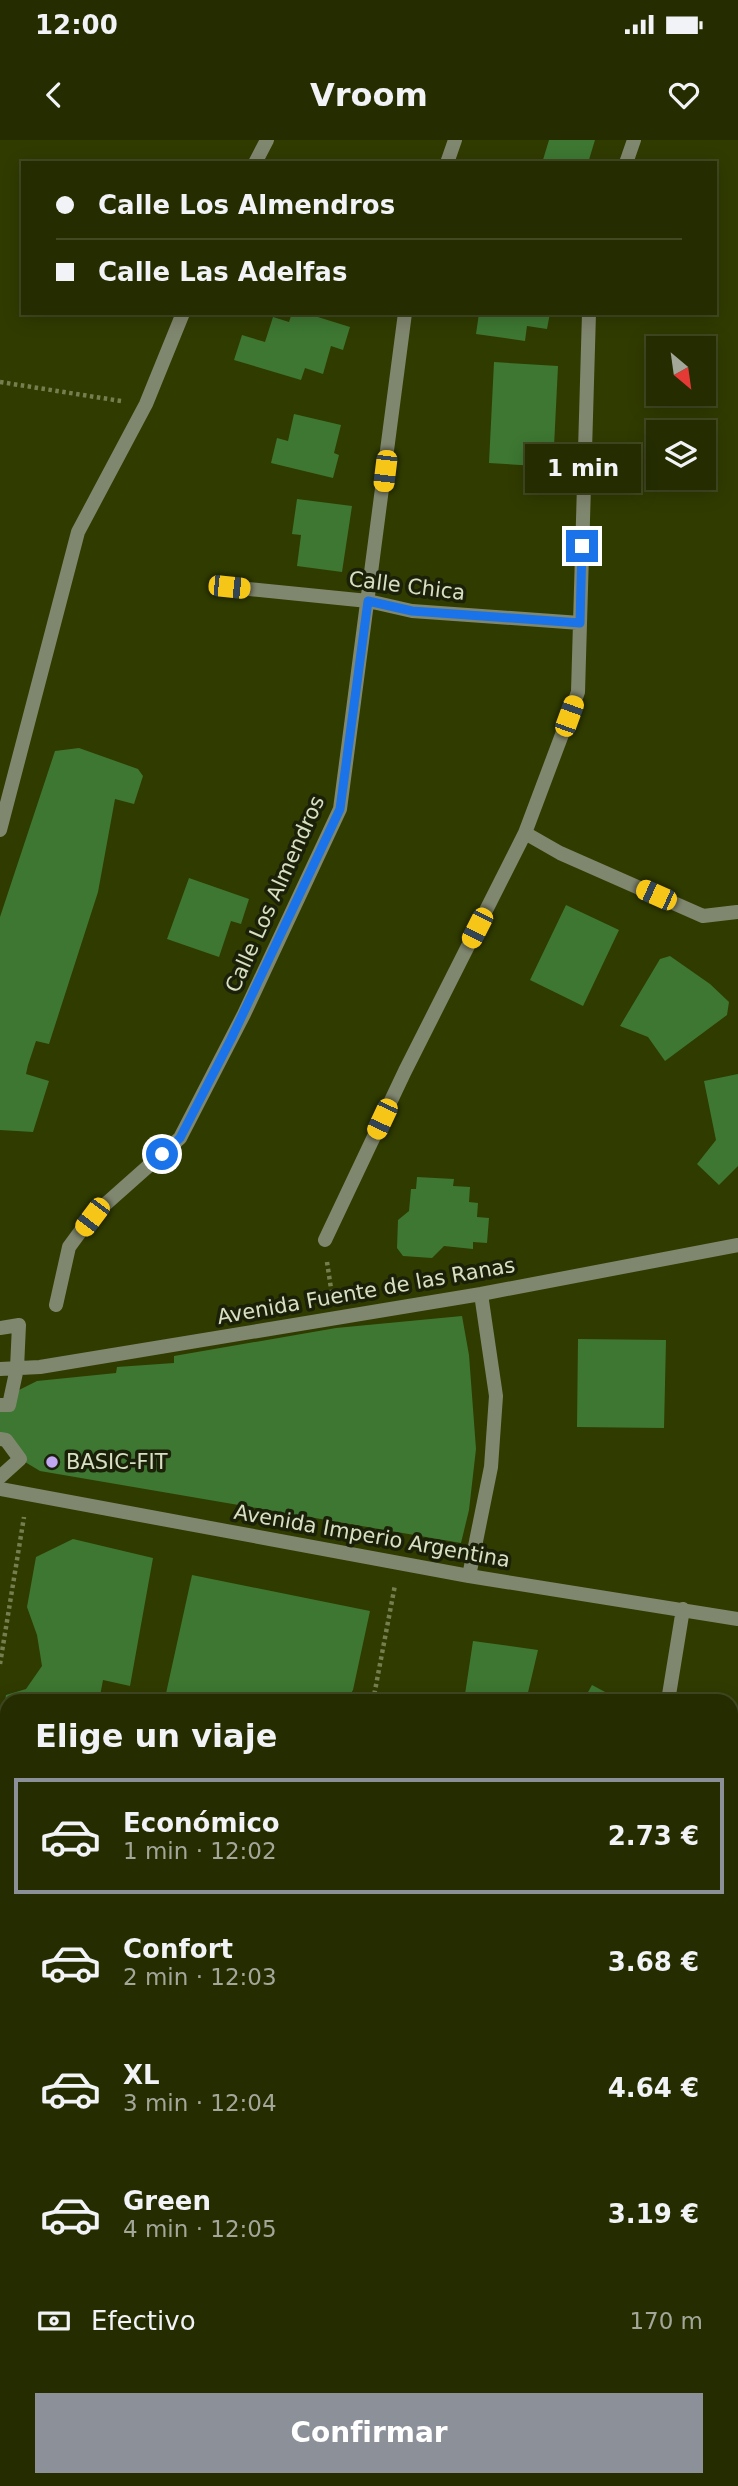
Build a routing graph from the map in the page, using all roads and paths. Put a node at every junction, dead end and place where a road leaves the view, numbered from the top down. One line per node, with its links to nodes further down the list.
1 (267, 140): 4 (street)
2 (455, 140): 5 (street)
3 (634, 140): 6 (street)
4 (256, 161)
5 (448, 161)
6 (627, 161)
7 (182, 315): 11 (street)
8 (405, 315): 13 (street, Calle Los Almendros)
9 (589, 315): 14 (street)
10 (0, 382): 11 (path)
11 (146, 404): 15 (street)
12 (229, 587): 13 (street, Calle Chica)
13 (368, 601): 14 (street, Calle Chica); 21 (street, Calle Los Almendros)
14 (580, 623): 16 (street)
15 (0, 830)
16 (525, 834): 17 (street); 18 (street)
17 (738, 914)
18 (324, 1240): 22 (path)
19 (738, 1245): 20 (street, Avenida Fuente de las Ranas)
20 (481, 1294): 22 (street, Avenida Fuente de las Ranas); 31 (street)
21 (56, 1306)
22 (335, 1318): 24 (street, Avenida Fuente de las Ranas)
23 (0, 1328): 24 (street)
24 (17, 1368): 25 (street, Avenida Fuente de las Ranas); 26 (street)
25 (0, 1369)
26 (0, 1405)
27 (0, 1439): 28 (street)
28 (0, 1477)
29 (0, 1489): 30 (street, Avenida Imperio Argentina)
30 (27, 1495): 31 (street, Avenida Imperio Argentina); 35 (path)
31 (469, 1576): 32 (street, Avenida Imperio Argentina)
32 (683, 1609): 34 (street, Avenida Imperio Argentina); 37 (street)
33 (389, 1618): 36 (path)
34 (738, 1619)
35 (0, 1664)
36 (374, 1694)
37 (669, 1694)

